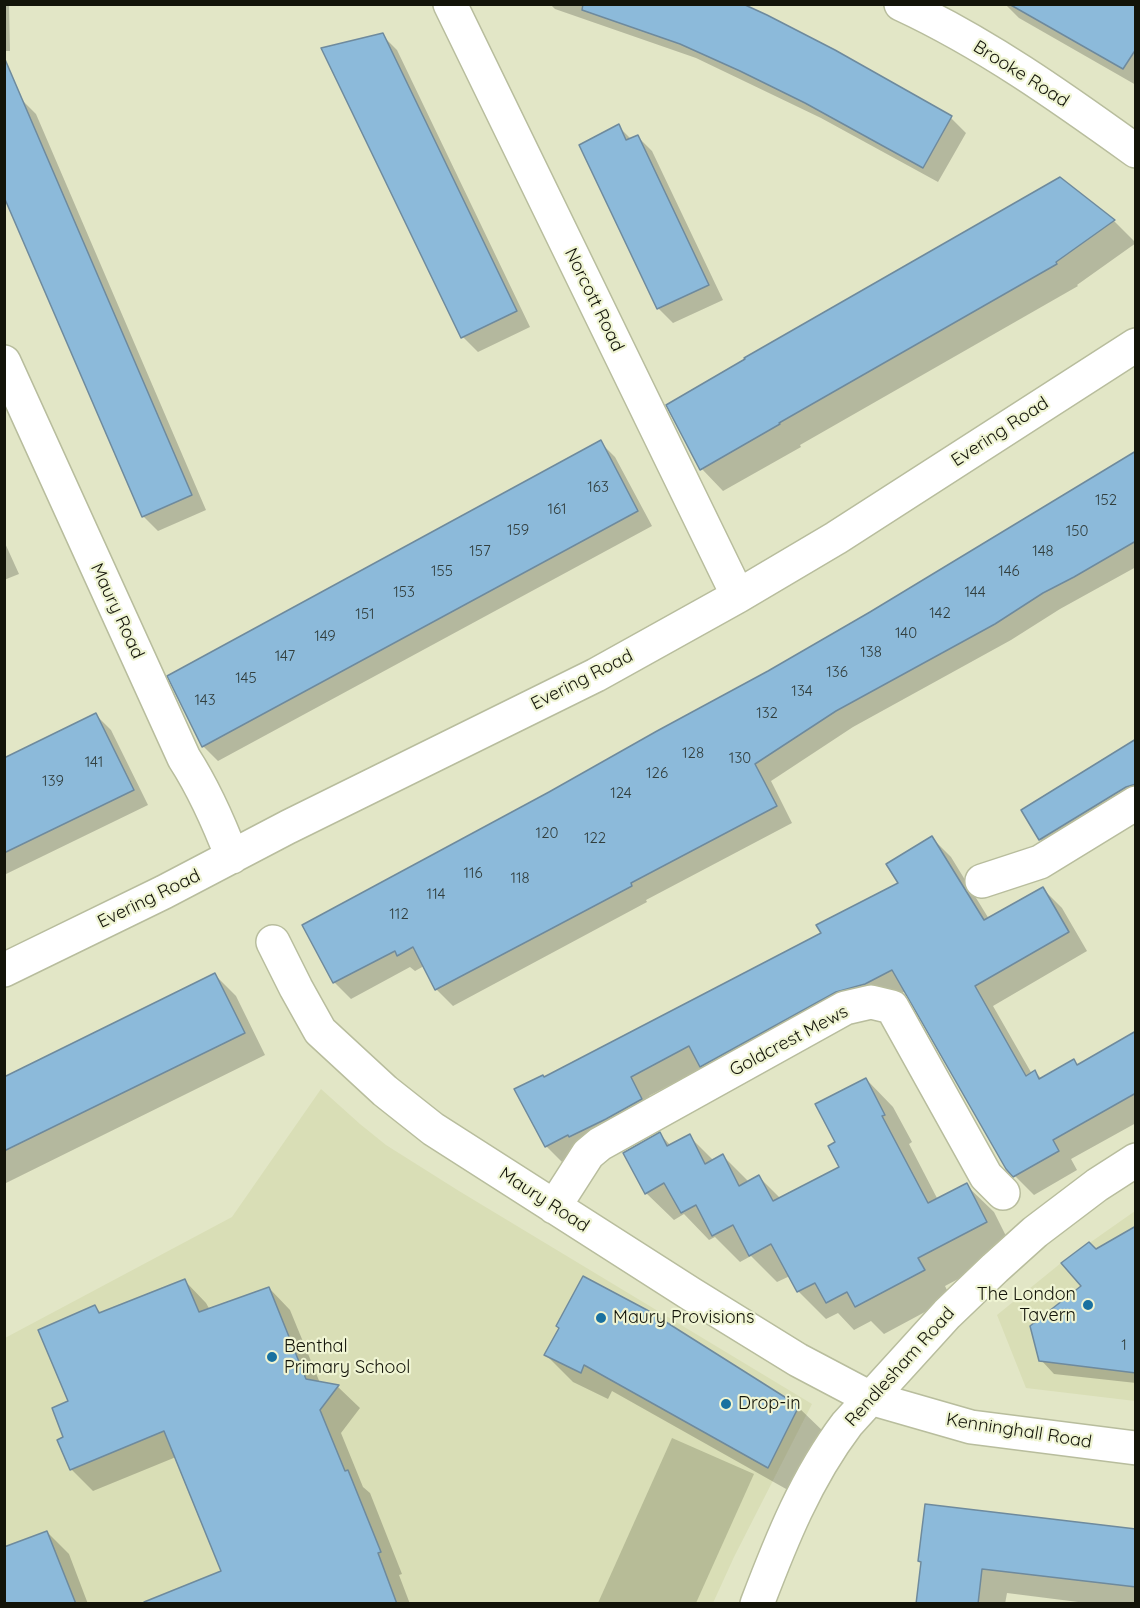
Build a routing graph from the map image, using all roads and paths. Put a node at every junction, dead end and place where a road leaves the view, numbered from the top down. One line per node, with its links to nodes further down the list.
1 (450, 4): 6 (street, Norcott Road)
2 (901, 4): 3 (street, Brooke Road)
3 (1136, 151)
4 (1136, 345): 6 (street, Evering Road)
5 (4, 362): 8 (street, Maury Road)
6 (738, 596): 8 (street, Evering Road)
7 (1136, 803): 9 (street)
8 (232, 857): 11 (street, Evering Road)
9 (982, 881)
10 (273, 942): 14 (street, Maury Road)
11 (4, 970)
12 (1136, 1160): 15 (street, Rendlesham Road)
13 (1003, 1193): 14 (street, Goldcrest Mews)
14 (555, 1207): 15 (street, Maury Road)
15 (870, 1398): 16 (street, Kenninghall Road); 17 (street, Rendlesham Road)
16 (1136, 1448)
17 (758, 1604)

